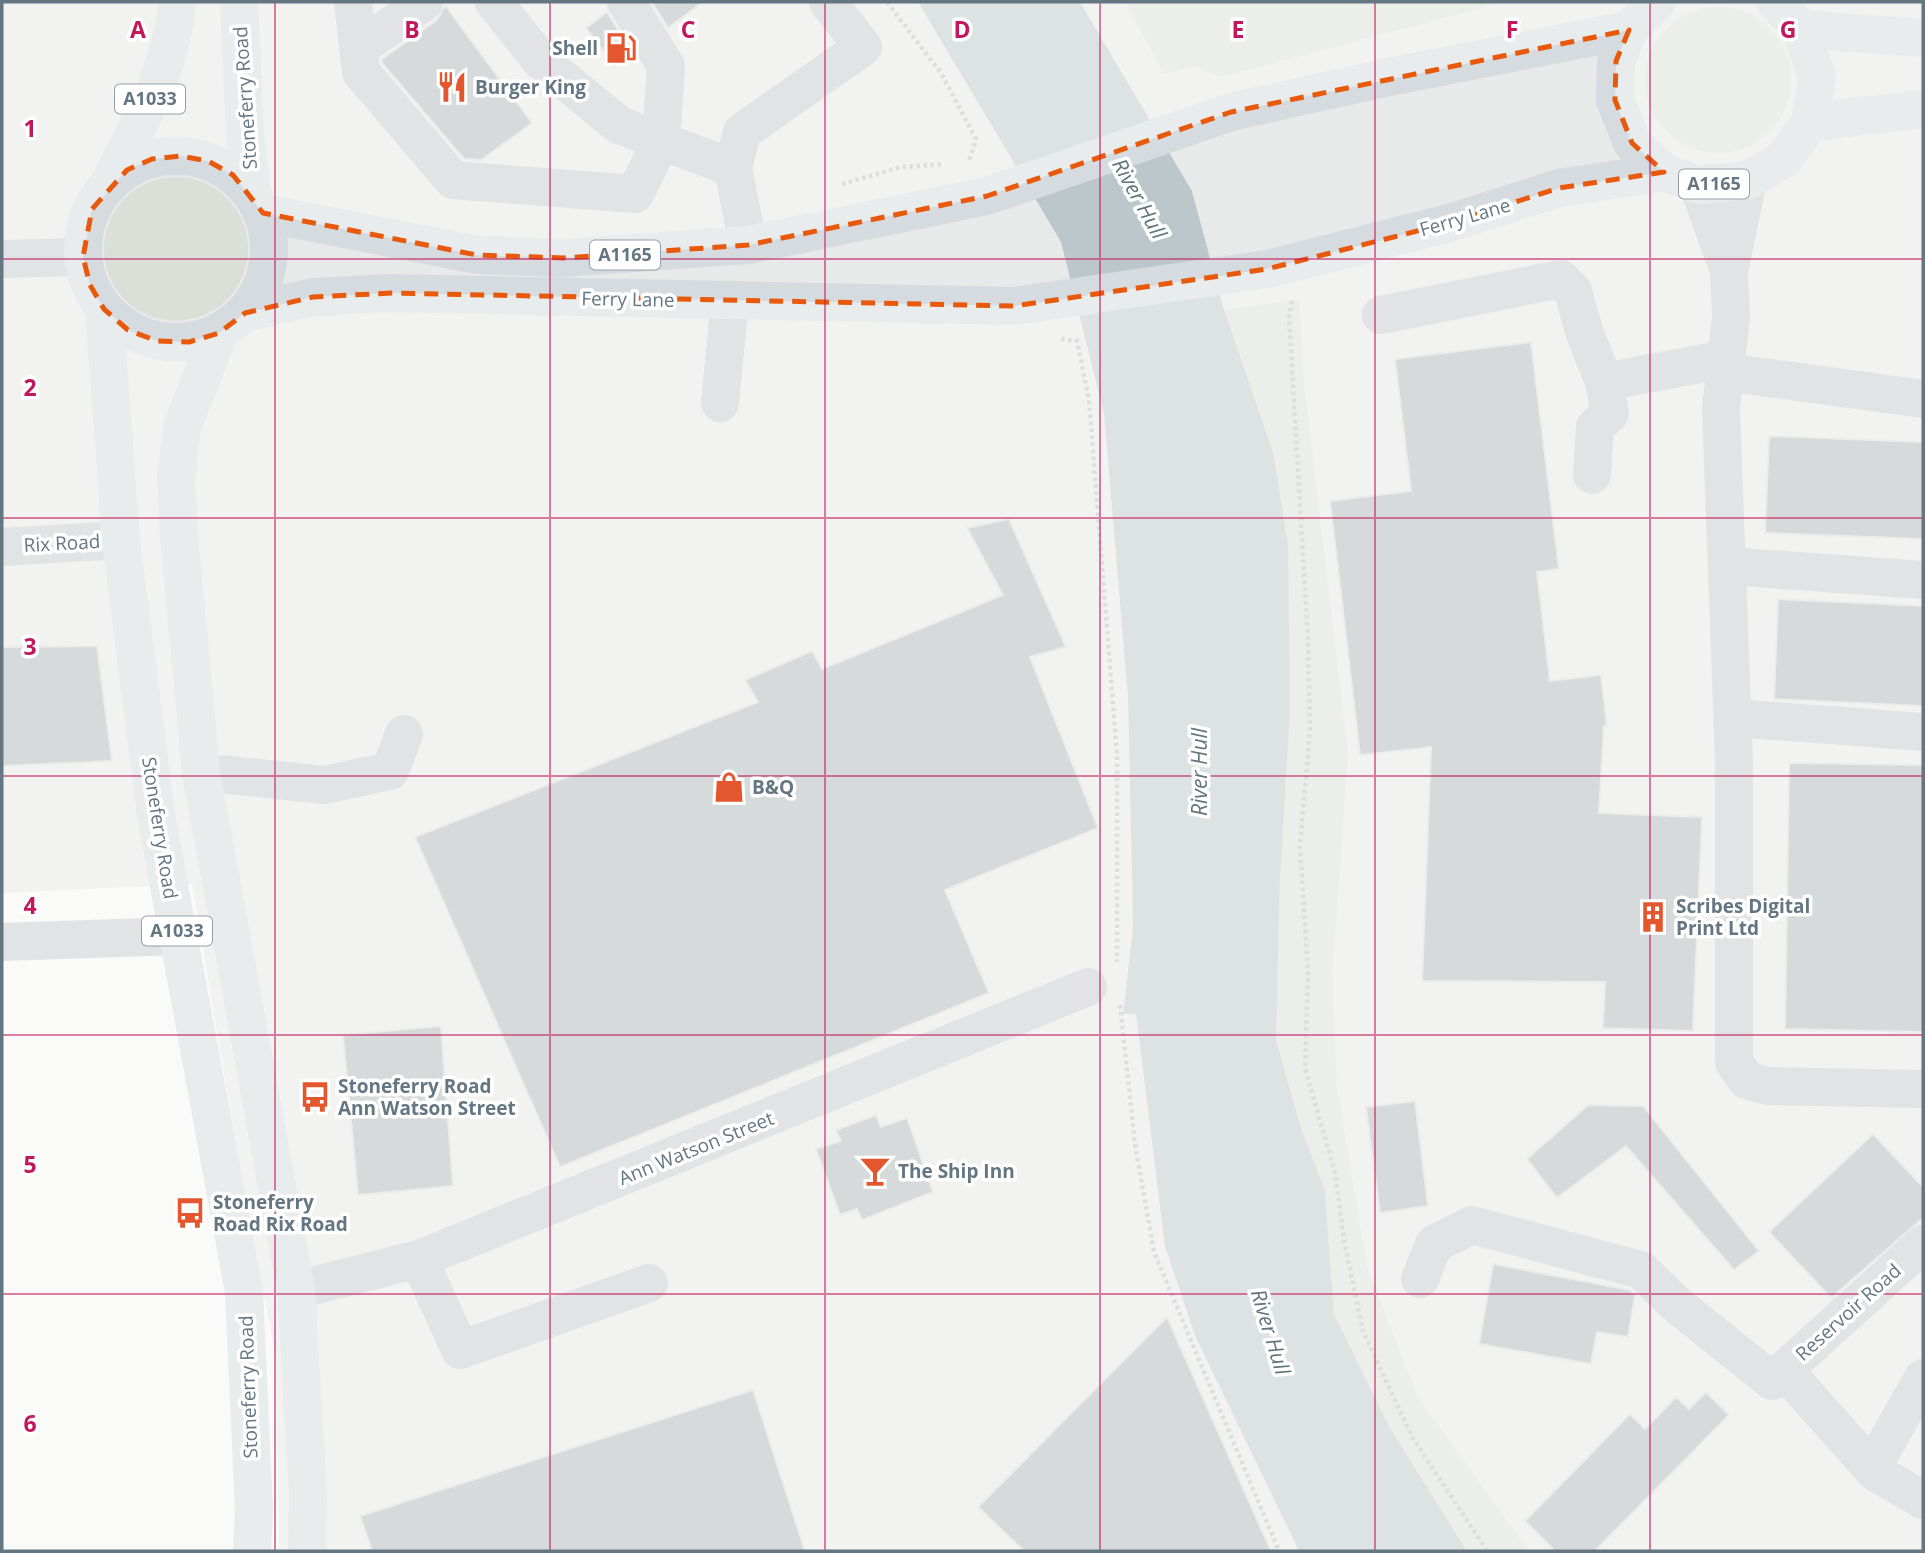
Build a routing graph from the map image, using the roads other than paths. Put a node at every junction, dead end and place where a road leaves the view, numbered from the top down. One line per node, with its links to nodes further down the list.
1 (177, 2): 19 (main road, A1033)
2 (239, 2): 20 (main road, Stoneferry Road)
3 (353, 2): 12 (street)
4 (424, 2): 12 (street)
5 (494, 2): 15 (street)
6 (626, 2): 15 (street)
7 (828, 2): 16 (street)
8 (1775, 2): 10 (main road, A1165)
9 (1648, 9): 17 (main road, A1165); 21 (main road, A1165)
10 (1801, 29): 11 (main road); 14 (main road, A1165)
11 (1923, 38)
12 (360, 60): 15 (street)
13 (1923, 109): 14 (main road)
14 (1810, 122): 18 (main road, A1165)
15 (661, 141): 16 (street)
16 (733, 168): 21 (street)
17 (1681, 179): 18 (main road, A1165); 24 (street); 25 (main road, Ferry Lane / A1165)
18 (1748, 180): 24 (street)
19 (105, 188): 20 (main road); 22 (main road)
20 (258, 204): 21 (main road, A1165); 28 (main road)
21 (748, 246)
22 (83, 257): 23 (street); 26 (main road)
23 (2, 259)
24 (1729, 271): 29 (street)
25 (730, 300): 28 (main road, Ferry Lane / A1165); 32 (street)
26 (104, 309): 28 (main road); 34 (main road, Stoneferry Road / A1033)
27 (1381, 315): 30 (street)
28 (232, 323): 41 (main road, A1033)
29 (1726, 366): 30 (street); 31 (street); 36 (street)
30 (1604, 382): 33 (street)
31 (1923, 399)
32 (720, 403)
33 (1592, 475)
34 (121, 540): 35 (street, Rix Road); 42 (main road, Stoneferry Road / A1033)
35 (2, 547)
36 (1727, 566): 37 (street); 38 (street)
37 (1923, 580)
38 (1733, 718): 39 (street); 45 (street)
39 (1923, 732)
40 (404, 734): 41 (street)
41 (201, 772): 50 (main road, A1033)
42 (178, 936): 43 (street); 55 (main road, Stoneferry Road / A1033)
43 (2, 942)
44 (1108, 982): 47 (street, Ann Watson Street)
45 (1923, 1089)
46 (1923, 1244): 51 (street, Reservoir Road)
47 (419, 1259): 49 (street); 50 (street, Ann Watson Street)
48 (1420, 1279): 51 (street)
49 (649, 1283)
50 (296, 1290): 56 (main road, A1033)
51 (1778, 1375): 53 (street)
52 (1923, 1378): 53 (street)
53 (1872, 1468): 54 (street)
54 (1923, 1500)
55 (252, 1551)
56 (307, 1551)

